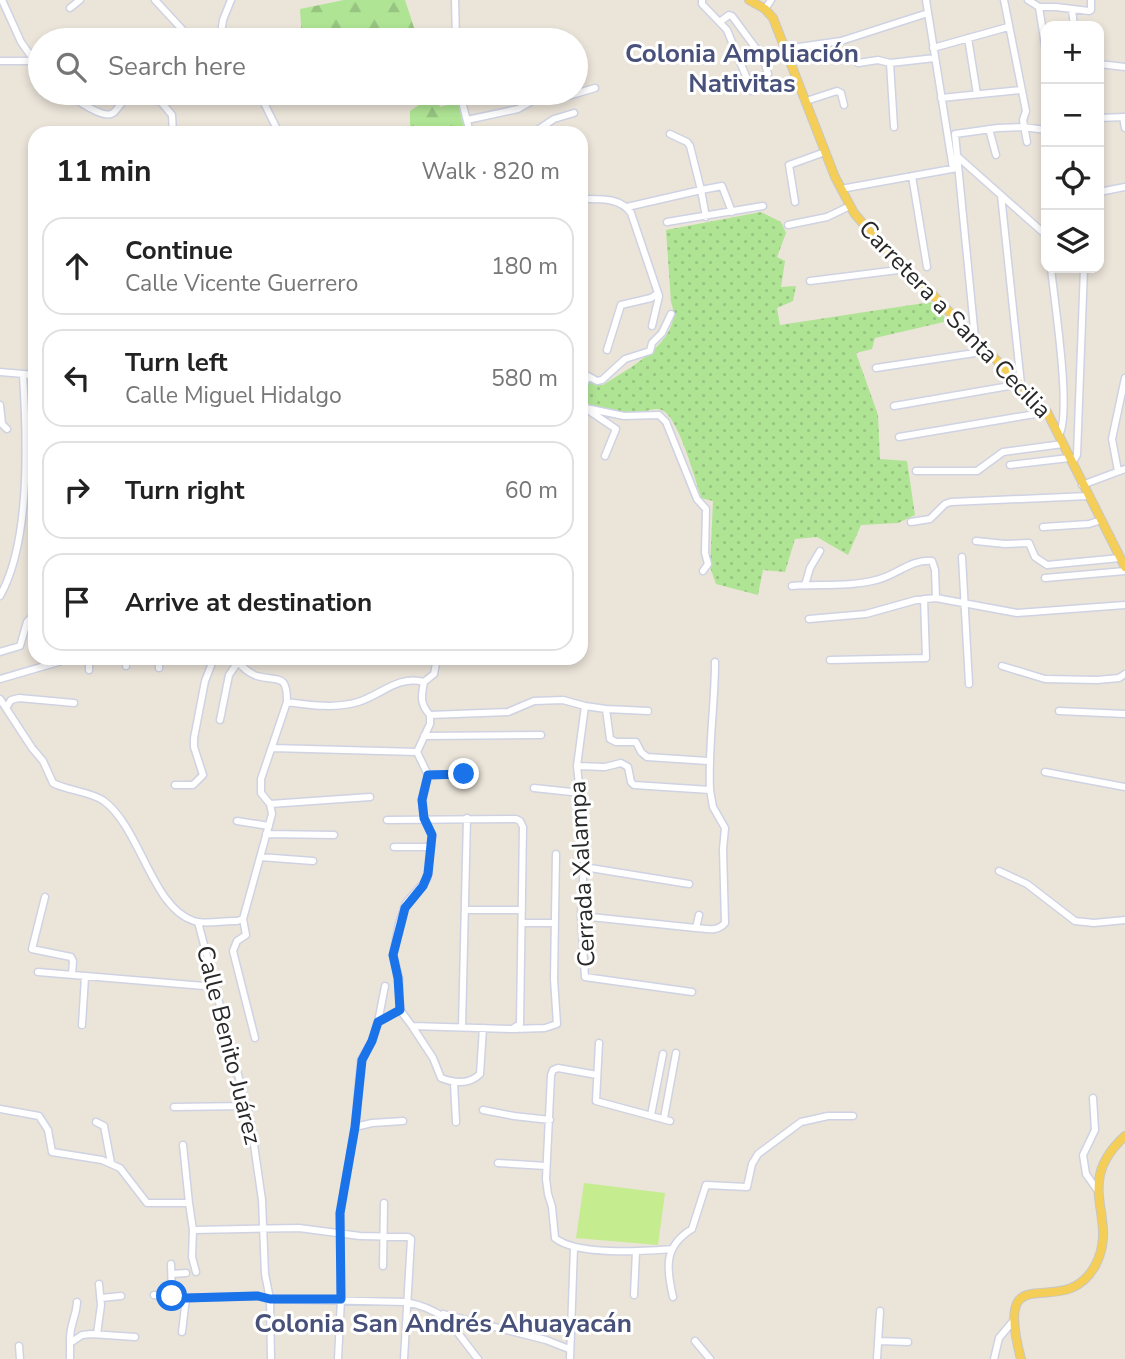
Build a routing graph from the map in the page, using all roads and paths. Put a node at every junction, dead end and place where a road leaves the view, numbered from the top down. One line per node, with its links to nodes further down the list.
1 (2, 0): 22 (street)
2 (80, 0): 15 (street)
3 (155, 0): 25 (street)
4 (231, 0): 26 (street)
5 (455, 0): 27 (street)
6 (702, 0): 20 (street)
7 (749, 0): 16 (main road)
8 (771, 0): 16 (street)
9 (926, 0): 18 (street)
10 (1004, 0): 24 (street)
11 (1028, 0): 14 (street)
12 (1091, 0): 17 (street)
13 (1056, 3): 14 (street); 17 (street)
14 (1038, 7): 23 (street)
15 (70, 8)
16 (765, 9): 30 (main road, Carretera a Santa Cecilia)
17 (1072, 10): 21 (street)
18 (928, 13): 29 (street); 30 (street)
19 (0, 21): 22 (street)
20 (721, 21): 39 (street); 43 (street)
21 (1073, 21)
22 (11, 22): 31 (street)
23 (1041, 24)
24 (1008, 27): 28 (street); 42 (street)
25 (181, 28)
26 (222, 28)
27 (456, 28)
28 (968, 38): 29 (street); 44 (street)
29 (933, 48): 32 (street)
30 (785, 49): 46 (main road, Carretera a Santa Cecilia)
31 (28, 52)
32 (935, 58): 36 (street); 45 (street)
33 (0, 61): 34 (street)
34 (28, 61)
35 (858, 63): 36 (street)
36 (890, 63): 62 (street)
37 (1104, 65): 38 (street)
38 (1125, 67)
39 (768, 74)
40 (595, 88): 41 (street)
41 (588, 90)
42 (1021, 90): 44 (street); 63 (street)
43 (752, 91)
44 (977, 94): 45 (street)
45 (941, 99): 72 (street)
46 (806, 102): 53 (street); 69 (main road, Carretera a Santa Cecilia)
47 (89, 105): 48 (street)
48 (121, 105)
49 (162, 105): 58 (street)
50 (268, 105): 59 (street)
51 (463, 105): 57 (street)
52 (525, 105): 57 (street)
53 (844, 105)
54 (574, 113): 61 (street)
55 (1124, 117): 56 (street); 64 (street)
56 (1104, 118)
57 (467, 120): 60 (street)
58 (172, 126)
59 (276, 126)
60 (468, 126)
61 (544, 126)
62 (894, 127)
63 (1023, 127): 65 (street); 66 (street); 68 (street)
64 (1125, 128)
65 (989, 129): 70 (street); 71 (street)
66 (1041, 129)
67 (670, 134): 76 (street)
68 (1027, 142)
69 (825, 152): 75 (main road, Carretera a Santa Cecilia); 80 (street)
70 (996, 155)
71 (957, 156): 72 (street); 78 (street)
72 (956, 169): 73 (street); 97 (street)
73 (912, 176): 75 (street); 89 (street)
74 (1125, 187): 77 (street)
75 (841, 189): 82 (main road, Carretera a Santa Cecilia)
76 (701, 190): 83 (street); 84 (street); 85 (street)
77 (1104, 191)
78 (1001, 195): 88 (street); 106 (street)
79 (588, 199): 83 (street)
80 (794, 202)
81 (763, 206): 84 (street)
82 (850, 206): 87 (street); 90 (main road, Carretera a Santa Cecilia)
83 (627, 207): 94 (street)
84 (732, 212): 85 (street)
85 (706, 217): 86 (street)
86 (667, 222)
87 (788, 225)
88 (1041, 230)
89 (927, 267)
90 (906, 269): 93 (street); 97 (main road, Carretera a Santa Cecilia)
91 (1052, 273): 114 (street)
92 (1084, 273): 116 (street)
93 (810, 281)
94 (657, 294): 96 (street); 98 (street)
95 (671, 314): 104 (street)
96 (652, 326)
97 (975, 338): 99 (main road, Carretera a Santa Cecilia)
98 (607, 350)
99 (988, 351): 100 (street); 106 (main road, Carretera a Santa Cecilia)
100 (876, 368)
101 (0, 372): 102 (street)
102 (23, 375): 103 (street); 134 (street)
103 (28, 375)
104 (588, 376)
105 (1125, 378): 118 (street)
106 (1021, 384): 108 (street); 111 (main road, Carretera a Santa Cecilia)
107 (0, 405): 112 (street)
108 (894, 406)
109 (588, 409): 130 (street)
110 (588, 411): 115 (street)
111 (1047, 412): 113 (street); 114 (main road, Carretera a Santa Cecilia)
112 (7, 429)
113 (899, 436)
114 (1061, 440): 116 (main road, Carretera a Santa Cecilia); 119 (street)
115 (605, 456)
116 (1070, 460): 117 (street); 120 (main road, Carretera a Santa Cecilia)
117 (1010, 465)
118 (1123, 470): 120 (street)
119 (916, 471)
120 (1082, 485): 121 (main road, Carretera a Santa Cecilia)
121 (1088, 496): 122 (main road, Carretera a Santa Cecilia); 123 (street)
122 (1101, 520): 124 (street); 128 (main road, Carretera a Santa Cecilia)
123 (911, 522)
124 (1043, 527)
125 (976, 541): 128 (street)
126 (820, 551): 132 (street)
127 (962, 557): 137 (street)
128 (1120, 558): 129 (main road, Carretera a Santa Cecilia)
129 (1125, 569): 131 (street)
130 (704, 571)
131 (1045, 578)
132 (805, 585): 133 (street); 135 (street)
133 (792, 586)
134 (0, 596)
135 (936, 598): 136 (street); 137 (street)
136 (924, 599): 139 (street); 142 (street)
137 (963, 604): 138 (street); 155 (street)
138 (1125, 605)
139 (808, 619)
140 (28, 621): 141 (street)
141 (0, 652)
142 (830, 660)
143 (715, 662): 171 (street)
144 (37, 665): 153 (street)
145 (89, 665): 151 (street)
146 (211, 665): 176 (street)
147 (234, 665): 166 (street)
148 (242, 665): 157 (street)
149 (436, 665): 154 (street)
150 (1002, 666): 152 (street)
151 (89, 670)
152 (1125, 674)
153 (0, 679)
154 (424, 682): 157 (street); 165 (street)
155 (969, 684)
156 (0, 699): 160 (street)
157 (287, 702): 169 (street, Calle Benito Juárez)
158 (74, 703): 160 (street)
159 (584, 706): 161 (street); 165 (street); 172 (street, Cerrada Xalampa)
160 (6, 708): 205 (street)
161 (606, 709): 163 (street); 171 (street)
162 (1059, 711): 164 (street)
163 (648, 712)
164 (1125, 714)
165 (430, 715): 168 (street)
166 (220, 720)
167 (541, 735): 168 (street)
168 (425, 736): 170 (street)
169 (272, 748): 170 (street); 182 (street, Calle Benito Juárez)
170 (417, 752): 175 (street)
171 (708, 761): 179 (street)
172 (577, 766): 179 (street); 180 (street, Cerrada Xalampa)
173 (1045, 772): 177 (street)
174 (464, 774): 175 (street)
175 (428, 775): 183 (street)
176 (175, 785)
177 (1125, 787)
178 (534, 788): 180 (street)
179 (710, 790): 208 (street)
180 (581, 793): 195 (street, Cerrada Xalampa)
181 (370, 797): 182 (street)
182 (270, 804): 187 (street, Calle Benito Juárez)
183 (424, 818): 184 (street); 185 (street); 191 (street)
184 (467, 818): 199 (street); 200 (street)
185 (387, 820)
186 (237, 821): 187 (street)
187 (269, 826): 188 (street, Calle Benito Juárez)
188 (266, 834): 189 (street); 193 (street, Calle Benito Juárez)
189 (334, 835)
190 (394, 847): 191 (street)
191 (431, 847): 215 (street)
192 (556, 854): 207 (street)
193 (260, 857): 194 (street); 203 (street, Calle Benito Juárez)
194 (313, 861)
195 (584, 867): 197 (street); 202 (street, Cerrada Xalampa)
196 (999, 871): 204 (street)
197 (689, 884)
198 (45, 897): 210 (street)
199 (522, 909): 200 (street); 206 (street)
200 (466, 910): 219 (street)
201 (699, 915): 208 (street)
202 (581, 916): 208 (street); 214 (street, Cerrada Xalampa)
203 (243, 919): 205 (street, Calle Benito Juárez); 222 (street)
204 (1125, 920)
205 (198, 922): 212 (street, Calle Benito Juárez)
206 (522, 923): 207 (street); 221 (street)
207 (554, 923): 221 (street)
208 (696, 928)
209 (38, 972): 210 (street)
210 (72, 975): 211 (street)
211 (85, 977): 212 (street); 217 (street)
212 (216, 986): 229 (street, Calle Benito Juárez)
213 (385, 986): 216 (street)
214 (692, 992)
215 (400, 1010): 216 (street); 218 (street)
216 (378, 1022): 239 (street)
217 (82, 1026)
218 (412, 1026): 219 (street); 227 (street)
219 (462, 1027): 220 (street)
220 (483, 1028): 221 (street); 227 (street)
221 (512, 1029)
222 (255, 1038)
223 (599, 1043): 226 (street)
224 (676, 1053): 233 (street)
225 (663, 1055): 233 (street)
226 (597, 1074): 233 (street); 235 (street)
227 (454, 1083): 238 (street)
228 (1093, 1098): 245 (street)
229 (247, 1106): 230 (street); 248 (street, Calle Benito Juárez)
230 (174, 1107)
231 (483, 1110): 235 (street)
232 (1, 1111): 242 (street)
233 (651, 1115)
234 (853, 1116): 253 (street)
235 (550, 1120): 244 (street)
236 (403, 1121): 239 (street)
237 (96, 1122): 242 (street)
238 (456, 1122)
239 (355, 1127): 250 (street)
240 (1125, 1136): 245 (main road)
241 (183, 1145): 246 (street)
242 (111, 1163): 246 (street)
243 (498, 1163): 244 (street)
244 (546, 1166): 252 (street)
245 (1098, 1191): 274 (main road)
246 (189, 1203): 249 (street)
247 (384, 1203): 251 (street)
248 (262, 1228): 249 (street); 250 (street); 268 (street, Calle Benito Juárez)
249 (193, 1230): 257 (street)
250 (339, 1232): 251 (street); 269 (street)
251 (384, 1236): 256 (street); 270 (street)
252 (574, 1247): 254 (street); 283 (street)
253 (671, 1249): 254 (street); 265 (street)
254 (636, 1252): 262 (street)
255 (171, 1264): 259 (street)
256 (383, 1266)
257 (196, 1272)
258 (186, 1273): 259 (street)
259 (172, 1274): 264 (street)
260 (99, 1284): 266 (street)
261 (154, 1295): 264 (street)
262 (634, 1295)
263 (121, 1296): 266 (street)
264 (172, 1296): 267 (street)
265 (673, 1297)
266 (101, 1298): 276 (street)
267 (186, 1298): 268 (street); 275 (street)
268 (270, 1299): 269 (street); 286 (street, Calle Benito Juárez)
269 (341, 1299): 270 (street); 287 (street)
270 (406, 1302): 273 (street); 288 (street)
271 (77, 1303): 281 (street)
272 (880, 1311): 279 (street)
273 (441, 1313): 283 (street); 289 (street)
274 (1014, 1320): 293 (street); 294 (main road)
275 (182, 1332)
276 (97, 1334): 277 (street); 281 (street)
277 (135, 1337)
278 (695, 1341): 291 (street)
279 (879, 1341): 280 (street); 292 (street)
280 (908, 1342)
281 (70, 1343): 285 (street)
282 (19, 1346): 284 (street)
283 (569, 1349): 290 (street)
284 (20, 1359)
285 (70, 1359)
286 (271, 1359)
287 (338, 1359)
288 (404, 1359)
289 (478, 1359)
290 (570, 1359)
291 (710, 1359)
292 (877, 1359)
293 (994, 1359)
294 (1021, 1359)

